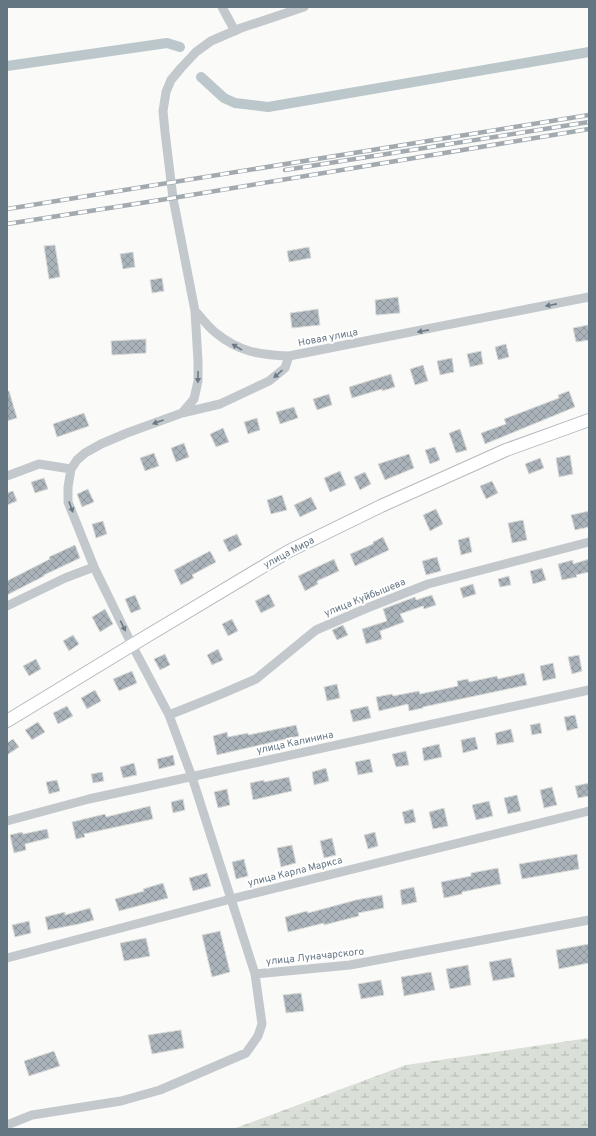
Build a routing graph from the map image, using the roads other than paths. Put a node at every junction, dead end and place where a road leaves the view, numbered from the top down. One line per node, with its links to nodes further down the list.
1 (222, 7): 3 (street)
2 (304, 7): 3 (street)
3 (235, 31): 5 (street)
4 (589, 297): 6 (street, Новая улица, one-way to 6)
5 (195, 310): 6 (street, one-way to 5); 7 (street, one-way to 7)
6 (289, 356): 7 (street, Новая улица, one-way to 7)
7 (182, 414): 9 (street, Новая улица, one-way to 9)
8 (589, 420): 14 (street, улица Мира)
9 (71, 469): 10 (street); 12 (street, one-way to 12)
10 (7, 476)
11 (589, 542): 16 (street, улица Куйбышева)
12 (94, 567): 13 (street); 14 (street, one-way to 14)
13 (7, 606)
14 (132, 645): 16 (street); 17 (street, улица Мира)
15 (589, 690): 18 (street, улица Калинина)
16 (168, 715): 18 (street)
17 (7, 721)
18 (192, 777): 20 (street, улица Калинина); 21 (street)
19 (589, 811): 21 (street, улица Карла Маркса)
20 (7, 821)
21 (231, 899): 23 (street, улица Карла Маркса); 24 (street)
22 (589, 920): 24 (street, улица Луначарского)
23 (7, 958)
24 (255, 974): 25 (street, улица Луначарского)
25 (7, 1125)

